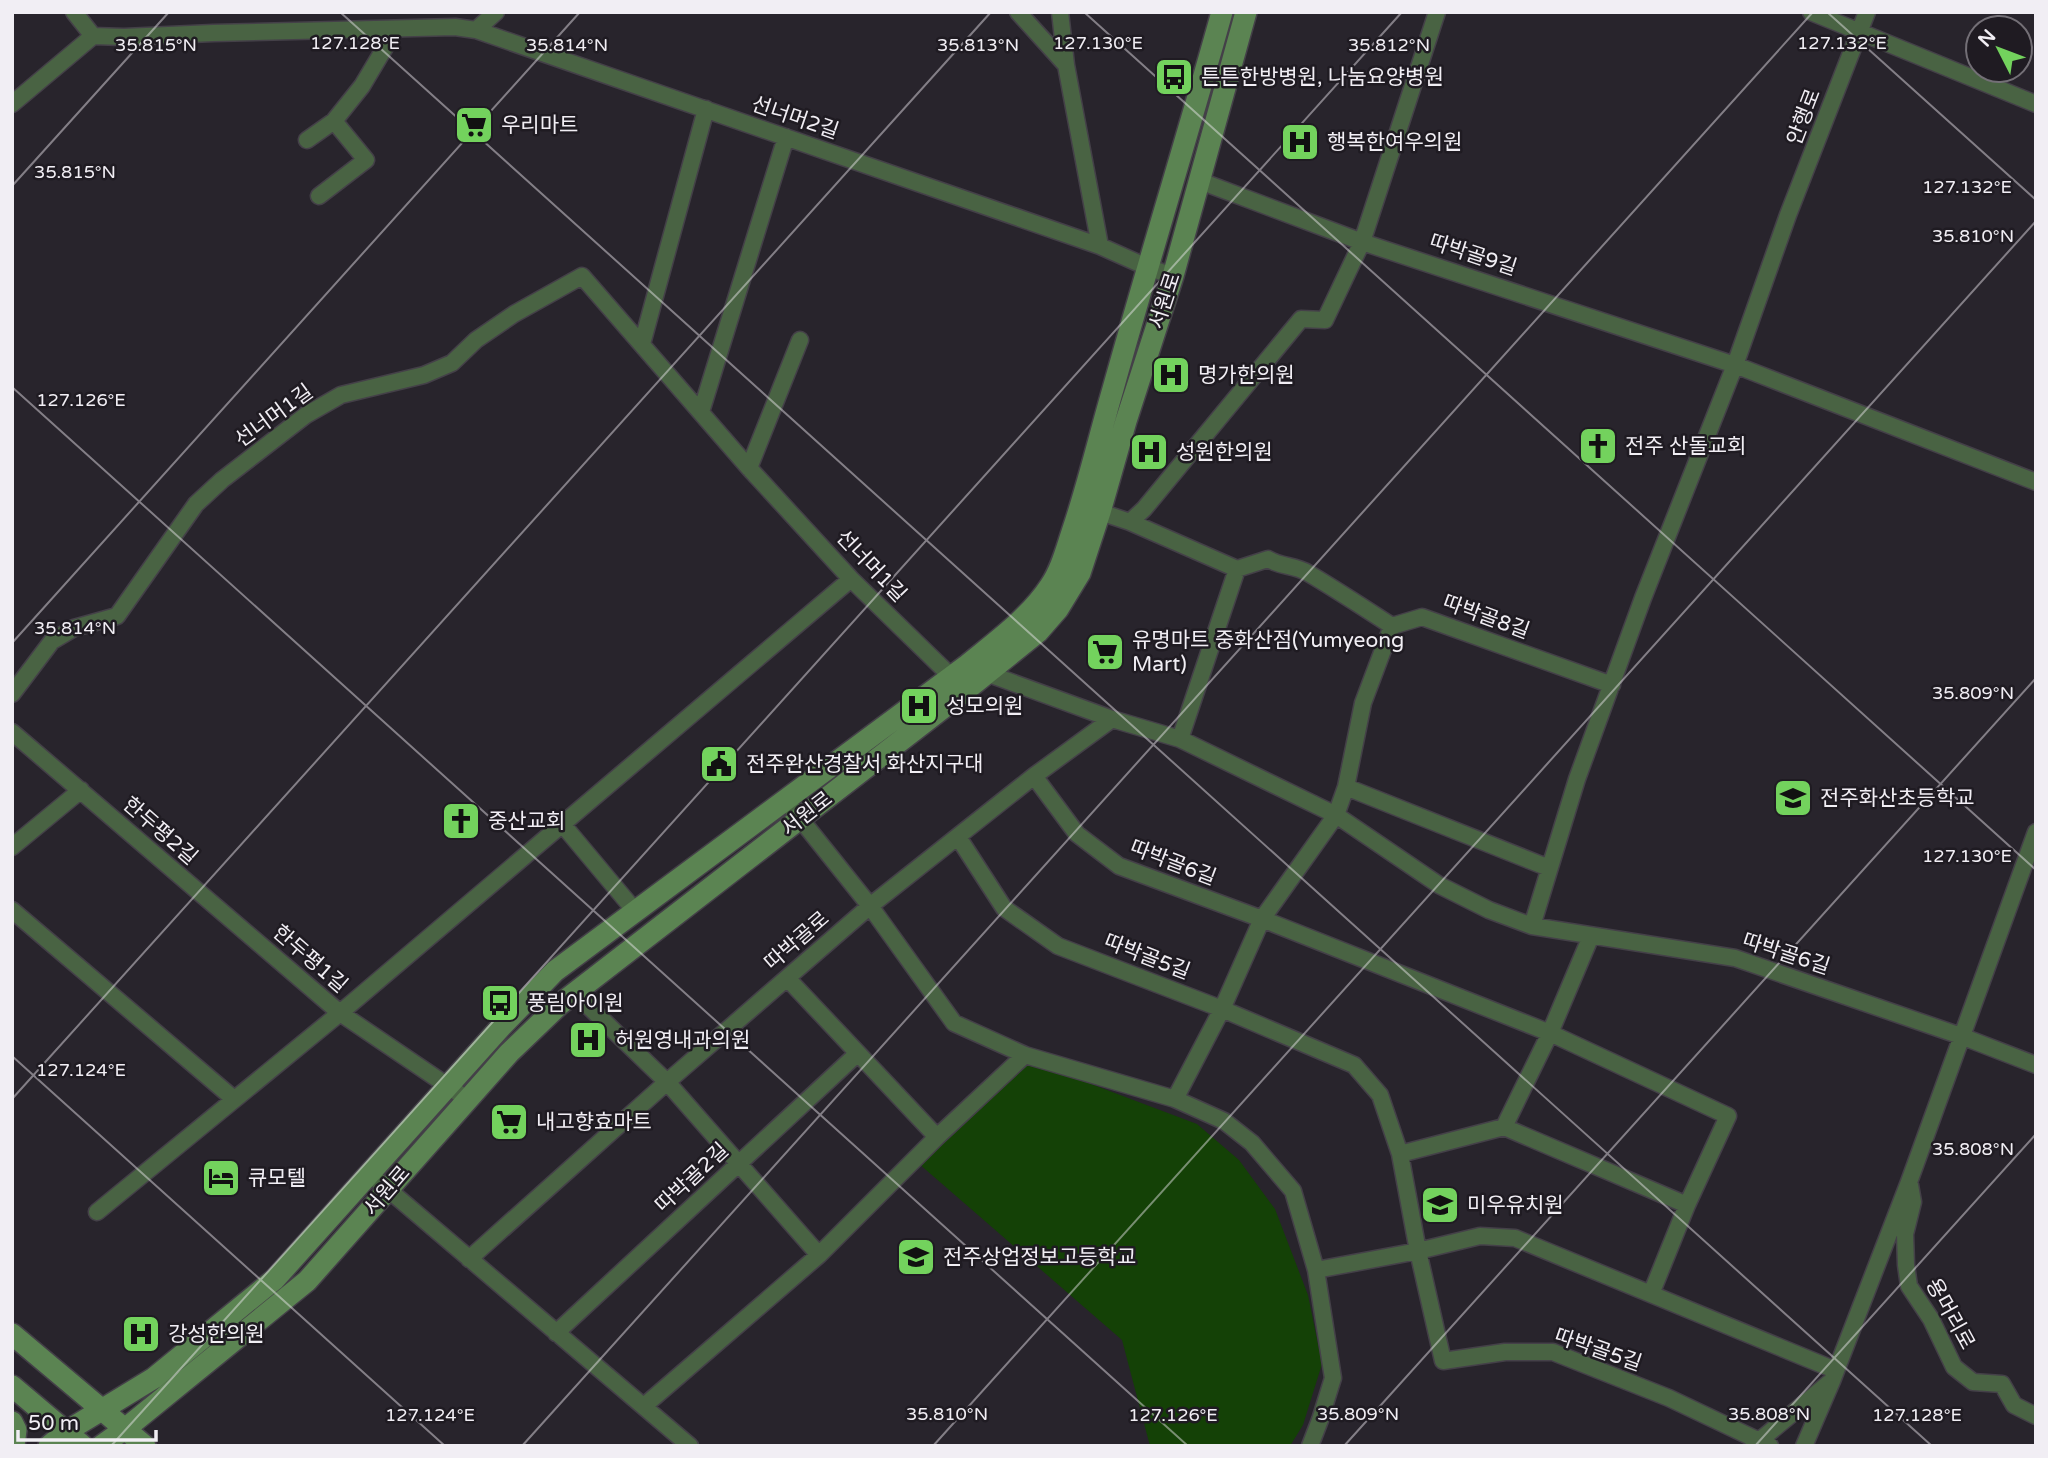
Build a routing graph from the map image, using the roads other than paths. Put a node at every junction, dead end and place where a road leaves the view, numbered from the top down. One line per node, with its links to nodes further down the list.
1 (74, 12): 15 (street)
2 (377, 12): 11 (street)
3 (496, 12): 13 (street)
4 (1018, 12): 16 (street)
5 (1060, 12): 16 (street)
6 (1222, 12): 27 (street, 서원로)
7 (1245, 12): 23 (street, 서원로)
8 (1437, 12): 25 (street)
9 (1811, 12): 14 (street)
10 (1867, 12): 14 (street, 안행로)
11 (374, 29): 12 (street, 선너머2길); 15 (street, 선너머2길)
12 (396, 29): 13 (street, 선너머2길); 20 (street)
13 (476, 30): 19 (street, 선너머2길)
14 (1859, 34): 18 (street); 31 (street, 안행로)
15 (93, 36): 17 (street)
16 (1066, 65): 26 (street)
17 (12, 104)
18 (2036, 104)
19 (706, 109): 21 (street, 선너머2길); 30 (street)
20 (334, 121): 22 (street); 24 (street)
21 (786, 137): 26 (street, 선너머2길); 32 (street)
22 (307, 139)
23 (1199, 181): 25 (street, 따박골9길); 28 (street, 서원로)
24 (319, 196)
25 (1362, 242): 31 (street, 따박골9길); 36 (street)
26 (1100, 246): 27 (street, 선너머2길)
27 (1147, 267): 28 (street, 선너머2길); 41 (street, 서원로)
28 (1173, 276): 35 (street, 서원로)
29 (800, 340): 33 (street)
30 (642, 344): 32 (street, 선너머1길); 43 (street, 선너머1길)
31 (1735, 365): 34 (street, 따박골9길); 42 (street)
32 (701, 412): 33 (street, 선너머1길)
33 (749, 468): 38 (street, 선너머1길)
34 (2036, 482)
35 (1100, 512): 36 (street); 40 (street, 서원로)
36 (1130, 522): 37 (street)
37 (1237, 569): 39 (street); 46 (street)
38 (851, 579): 41 (street, 선너머1길); 53 (street)
39 (1392, 626): 42 (street, 따박골8길); 48 (street)
40 (987, 674): 41 (street, 서원로); 44 (street, 따박골6길)
41 (961, 678): 50 (street, 서원로); 52 (street, 서원로)
42 (1612, 685): 57 (street)
43 (12, 694)
44 (1112, 719): 46 (street, 따박골6길); 47 (street)
45 (12, 732): 49 (street, 한두평2길)
46 (1180, 738): 51 (street, 따박골6길)
47 (1034, 776): 55 (street); 64 (street, 따박골6길)
48 (1346, 787): 51 (street); 57 (street)
49 (80, 790): 56 (street); 60 (street, 한두평2길)
50 (786, 801): 52 (street); 63 (street, 서원로)
51 (1336, 815): 64 (street); 65 (street, 따박골6길)
52 (800, 819): 61 (street); 79 (street, 서원로)
53 (563, 825): 63 (street); 70 (street)
54 (2036, 832): 58 (street)
55 (958, 837): 61 (street, 따박골로); 69 (street, 따박골5길)
56 (12, 847)
57 (1549, 868): 65 (street)
58 (2019, 877): 59 (street); 72 (street)
59 (2036, 880)
60 (212, 903): 70 (street, 한두평1길)
61 (870, 905): 67 (street, 따박골로); 74 (street)
62 (12, 910): 78 (street)
63 (635, 911): 77 (street, 서원로)
64 (1262, 919): 69 (street); 71 (street, 따박골6길)
65 (1532, 926): 66 (street, 따박골6길)
66 (1591, 936): 71 (street); 72 (street, 따박골6길)
67 (787, 978): 73 (street); 76 (street, 따박골로)
68 (583, 1001): 76 (street)
69 (1222, 1009): 80 (street); 83 (street, 따박골5길)
70 (340, 1013): 77 (street); 78 (street, 한두평1길)
71 (1550, 1033): 81 (street); 88 (street, 따박골6길)
72 (1961, 1036): 75 (street, 따박골6길); 86 (street)
73 (857, 1054): 82 (street); 84 (street, 따박골2길)
74 (1025, 1055): 80 (street); 82 (street)
75 (2036, 1065)
76 (667, 1082): 84 (street); 92 (street)
77 (447, 1087): 79 (street); 85 (street, 서원로)
78 (234, 1099): 89 (street, 한두평1길)
79 (467, 1099): 87 (street, 서원로)
80 (1175, 1099): 93 (street)
81 (1504, 1127): 83 (street); 88 (street)
82 (937, 1137): 91 (street)
83 (1400, 1154): 90 (street, 따박골5길)
84 (739, 1163): 91 (street); 95 (street, 따박골2길)
85 (370, 1174): 87 (street); 100 (street, 서원로)
86 (1909, 1182): 97 (street); 101 (street, 용머리로)
87 (389, 1190): 92 (street); 103 (street, 서원로)
88 (1687, 1205): 94 (street)
89 (97, 1212)
90 (1418, 1251): 93 (street); 94 (street); 105 (street, 따박골5길)
91 (819, 1255): 99 (street)
92 (469, 1259): 95 (street)
93 (1316, 1270): 112 (street)
94 (1651, 1294): 97 (street)
95 (556, 1333): 99 (street)
96 (12, 1334): 100 (street)
97 (1833, 1376): 105 (street); 113 (street)
98 (16, 1398): 104 (street)
99 (644, 1406): 111 (street)
100 (103, 1409): 103 (street); 104 (street, 서원로)
101 (2036, 1416)
102 (12, 1422): 106 (street)
103 (125, 1429): 109 (street, 서원로); 110 (street)
104 (66, 1431): 107 (street, 서원로); 108 (street)
105 (1760, 1444)
106 (14, 1446)
107 (49, 1446)
108 (83, 1446)
109 (101, 1446)
110 (145, 1446)
111 (691, 1446)
112 (1310, 1446)
113 (1804, 1446)

